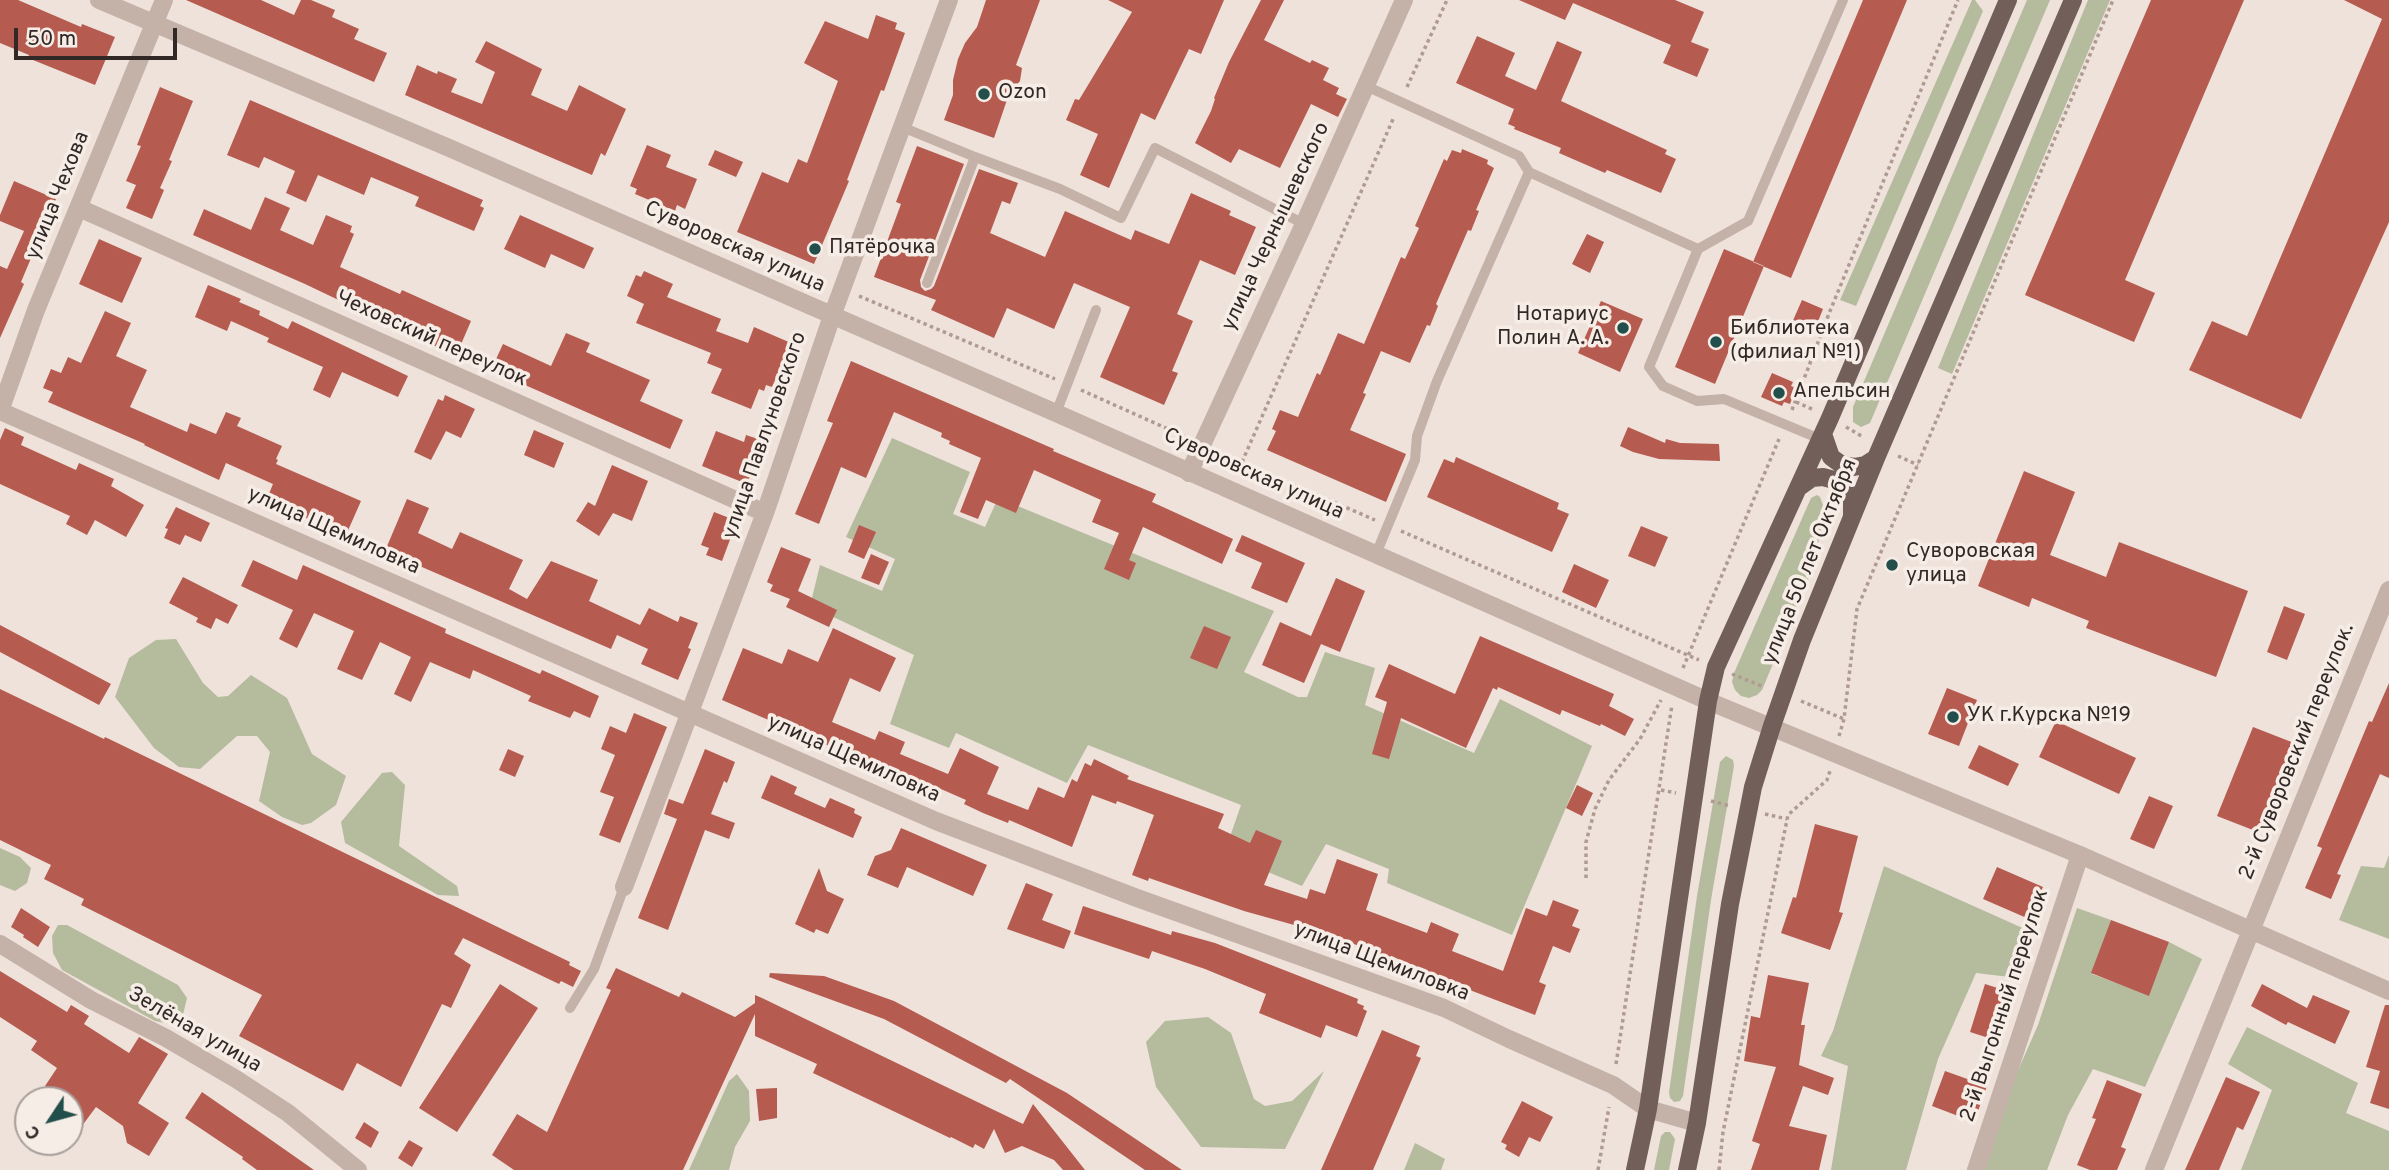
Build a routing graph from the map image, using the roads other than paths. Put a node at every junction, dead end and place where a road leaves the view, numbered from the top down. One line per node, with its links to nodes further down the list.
1 (99, 0): 8 (street, Суворовская улица)
2 (164, 0): 8 (street, улица Чехова)
3 (949, 0): 10 (street, улица Павлуновского)
4 (1404, 0): 9 (street, улица Чернышевского)
5 (1843, 0): 15 (lane)
6 (2008, 0): 21 (main road, улица 50 лет Октября)
7 (2073, 0): 22 (main road, улица 50 лет Октября)
8 (154, 24): 13 (street, улица Чехова); 18 (street, Суворовская улица)
9 (1366, 86): 12 (lane); 14 (street, улица Чернышевского)
10 (902, 127): 11 (lane); 18 (street, улица Павлуновского)
11 (975, 157): 14 (lane); 16 (lane)
12 (1529, 172): 15 (lane); 27 (lane)
13 (79, 208): 19 (street, улица Чехова); 25 (street, Чеховский переулок)
14 (1304, 224): 23 (street, улица Чернышевского)
15 (1698, 249): 21 (lane)
16 (927, 283)
17 (1096, 310): 20 (lane)
18 (832, 316): 20 (street, Суворовская улица); 25 (street, улица Павлуновского)
19 (0, 411): 30 (street, улица Щемиловка)
20 (1056, 413): 23 (street, Суворовская улица)
21 (1821, 437): 22 (main road); 24 (main road, улица 50 лет Октября)
22 (1876, 458): 26 (main road, улица 50 лет Октября)
23 (1189, 473): 27 (street, Суворовская улица)
24 (1798, 488): 26 (main road); 29 (main road, улица 50 лет Октября)
25 (765, 513): 30 (street, улица Павлуновского)
26 (1852, 517): 31 (main road, улица 50 лет Октября)
27 (1376, 554): 29 (street, Суворовская улица)
28 (2389, 590): 34 (street, 2-й Суворовский переулок.)
29 (1708, 701): 31 (street, Суворовская улица); 38 (main road, улица 50 лет Октября)
30 (689, 713): 33 (street, улица Павлуновского); 38 (street, улица Щемиловка)
31 (1772, 726): 32 (street, Суворовская улица); 39 (main road, улица 50 лет Октября)
32 (2080, 855): 34 (street, Суворовская улица); 43 (street, 2-й Выгонный переулок)
33 (624, 887): 37 (lane)
34 (2250, 931): 36 (street, Суворовская улица); 44 (street, 2-й Суворовский переулок.)
35 (0, 944): 40 (street, Зелёная улица)
36 (2389, 991)
37 (570, 1008)
38 (1648, 1109): 39 (street, улица Щемиловка); 41 (main road, улица 50 лет Октября)
39 (1696, 1123): 42 (main road, улица 50 лет Октября)
40 (358, 1170)
41 (1635, 1170)
42 (1687, 1170)
43 (1976, 1170)
44 (2154, 1170)

